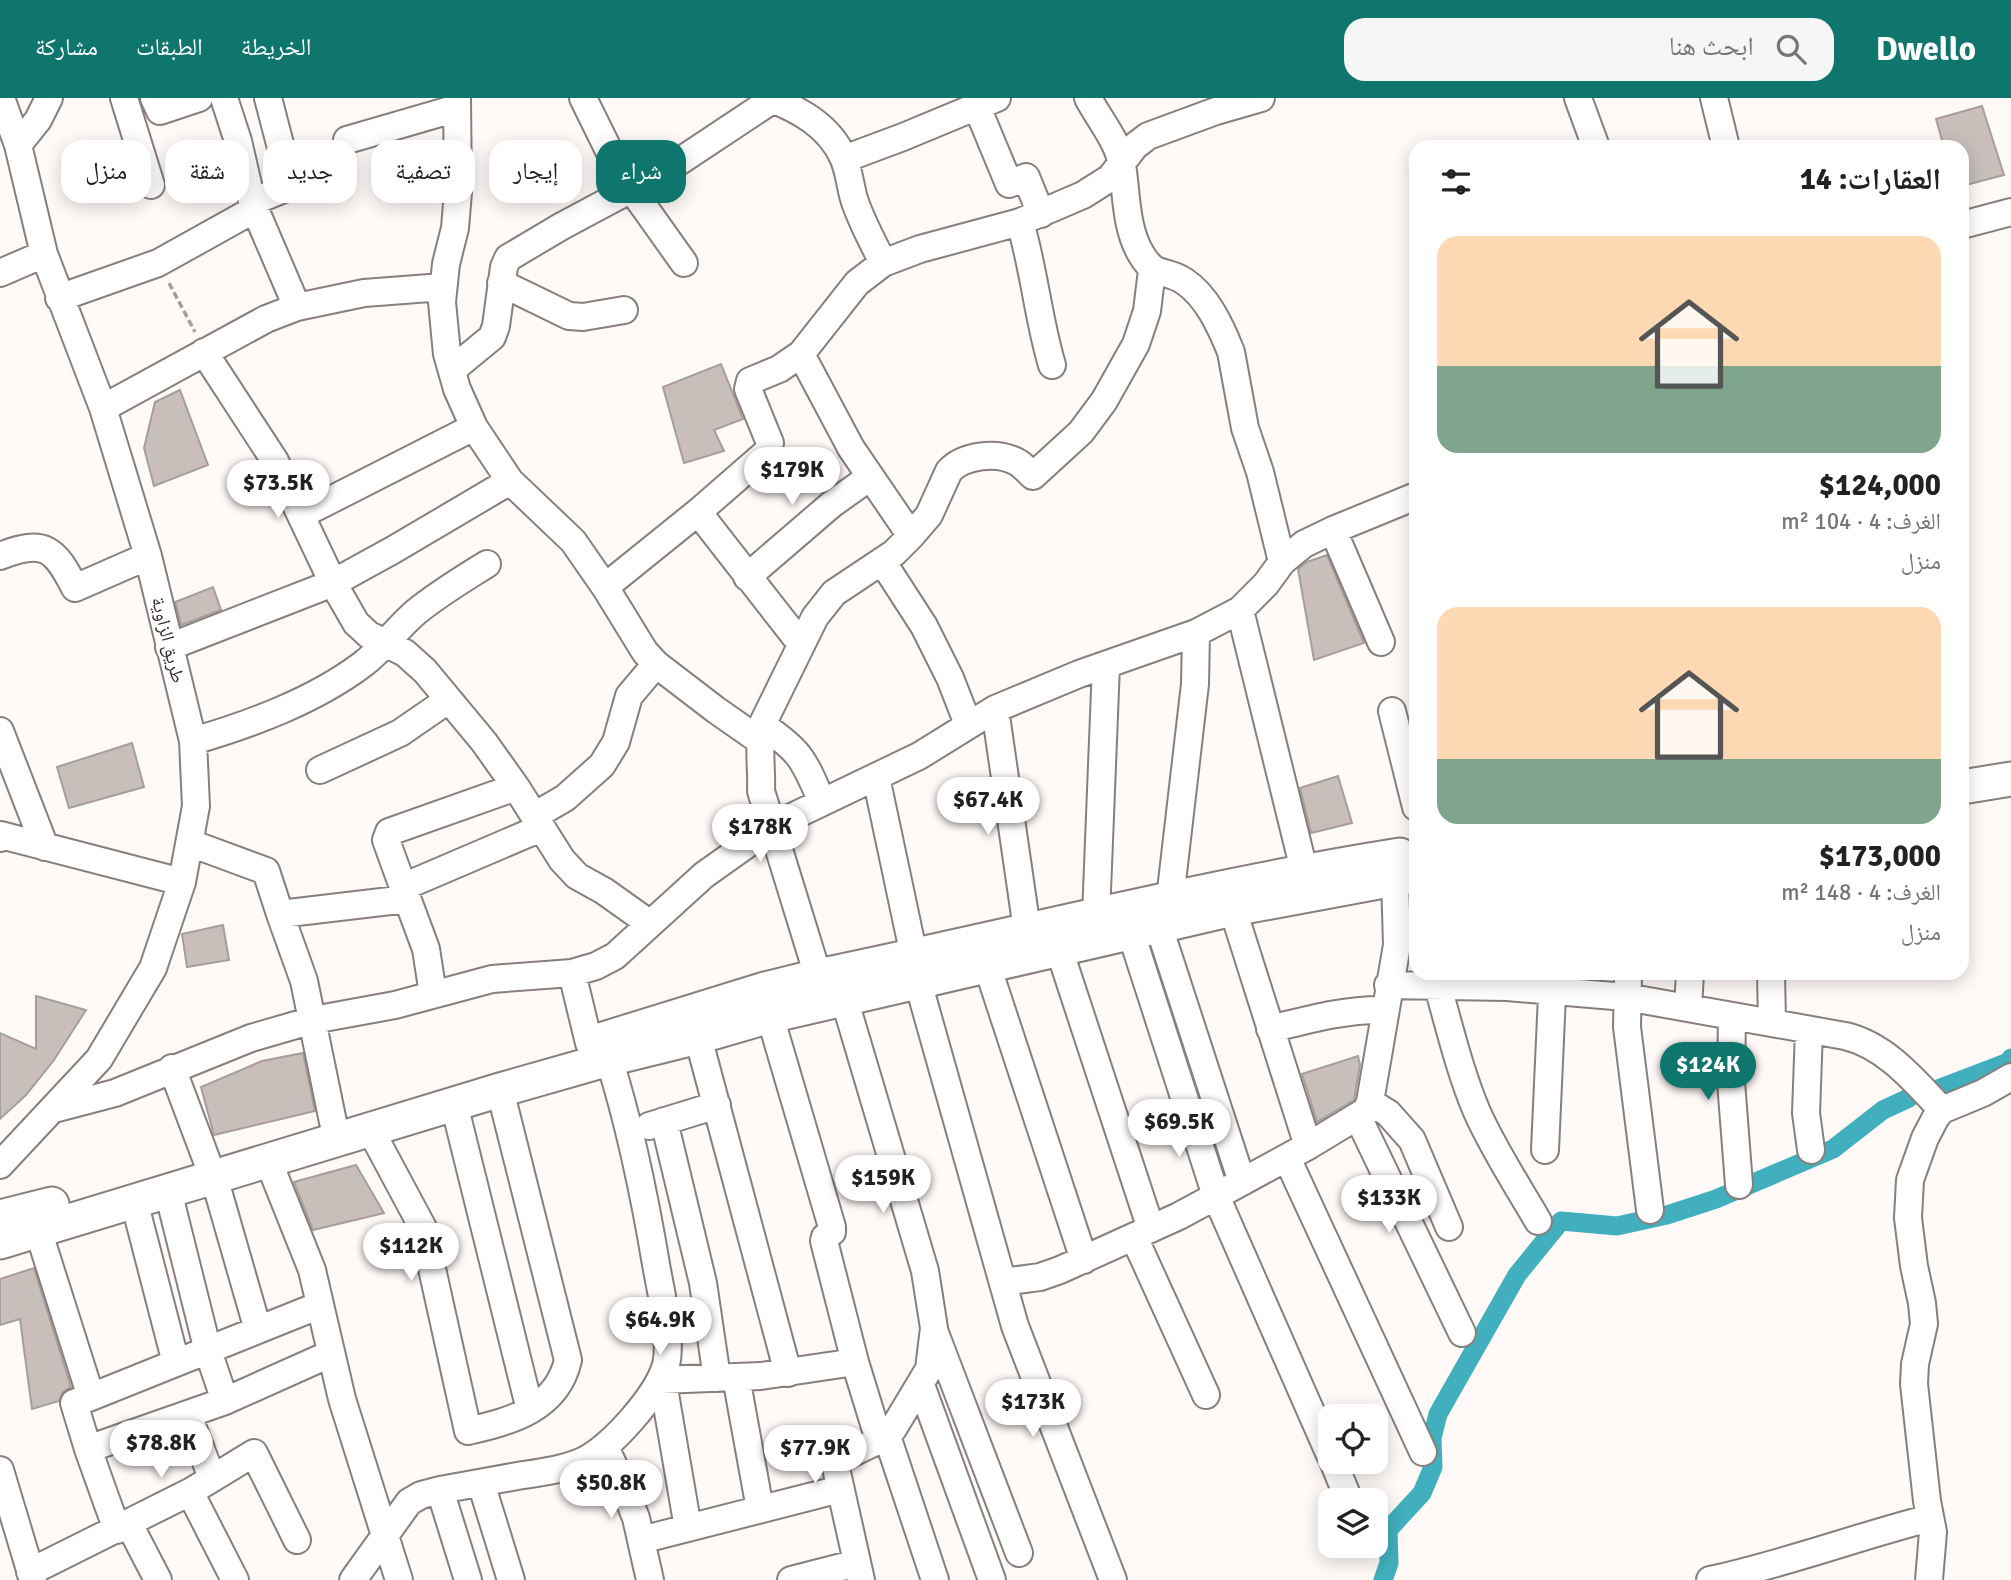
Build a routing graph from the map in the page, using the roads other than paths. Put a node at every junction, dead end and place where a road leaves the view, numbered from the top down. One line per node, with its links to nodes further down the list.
1 (1, 98): 21 (street, طريق الزاوية)
2 (49, 98): 21 (street)
3 (124, 98): 17 (street)
4 (154, 98): 5 (street)
5 (199, 98)
6 (223, 98): 27 (street)
7 (268, 98): 27 (street)
8 (583, 98): 18 (street)
9 (772, 98): 22 (street); 23 (street)
10 (1088, 98): 24 (street)
11 (1261, 98): 24 (street)
12 (1578, 98): 19 (street)
13 (1714, 98): 20 (street)
14 (457, 103): 16 (street); 37 (street)
15 (976, 103): 23 (street); 29 (street)
16 (347, 139)
17 (137, 140)
18 (602, 140)
19 (1593, 140)
20 (1724, 140)
21 (18, 145): 31 (street, طريق الزاوية)
22 (686, 158)
23 (845, 159): 33 (street)
24 (1122, 163): 29 (street); 34 (street)
25 (607, 203): 36 (street)
26 (640, 203): 32 (street)
27 (253, 206): 38 (street); 39 (street)
28 (2011, 212): 30 (street)
29 (1030, 218): 33 (street); 43 (street)
30 (1969, 223)
31 (44, 254): 35 (street); 38 (street, طريق الزاوية)
32 (684, 263)
33 (883, 263): 42 (street)
34 (1152, 270): 53 (street); 57 (street)
35 (0, 273)
36 (501, 283): 40 (street); 44 (street)
37 (443, 287): 39 (street); 44 (street)
38 (59, 298): 45 (street, طريق الزاوية)
39 (298, 307): 41 (street)
40 (624, 310)
41 (204, 352): 45 (street); 51 (street)
42 (801, 354): 47 (street); 50 (street)
43 (1052, 365)
44 (452, 370): 46 (street)
45 (103, 408): 55 (street, طريق الزاوية)
46 (474, 427): 48 (street); 51 (street)
47 (870, 477): 53 (street); 59 (street)
48 (510, 481): 60 (street); 61 (street)
49 (1409, 499): 52 (street)
50 (698, 512): 59 (street); 61 (street)
51 (301, 515): 60 (street)
52 (1333, 530): 57 (street); 64 (street)
53 (911, 536): 56 (street)
54 (0, 556): 55 (street)
55 (148, 556): 67 (street, طريق الزاوية)
56 (882, 561): 66 (street); 73 (street)
57 (1282, 562): 62 (street)
58 (487, 564): 65 (street)
59 (747, 577): 66 (street)
60 (333, 583): 65 (street); 67 (street)
61 (606, 587): 68 (street)
62 (1240, 610): 63 (street); 92 (street)
63 (1196, 633): 69 (street); 99 (street)
64 (1381, 642)
65 (387, 643): 70 (street); 76 (street)
66 (801, 644): 75 (street)
67 (169, 647): 76 (street, طريق الزاوية)
68 (656, 664): 75 (street); 86 (street)
69 (1106, 665): 71 (street); 98 (street)
70 (448, 700): 79 (street); 84 (street)
71 (995, 709): 73 (street); 101 (street)
72 (1392, 711): 81 (street)
73 (968, 724): 80 (street)
74 (0, 731): 90 (street)
75 (761, 733): 85 (street); 87 (street)
76 (193, 741): 89 (street, طريق الزاوية)
77 (2011, 757): 78 (main road)
78 (1969, 764)
79 (320, 770)
80 (876, 777): 85 (street); 103 (street)
81 (1409, 779)
82 (2011, 779): 83 (main road)
83 (1969, 786)
84 (516, 787): 86 (street); 95 (street)
85 (822, 802): 87 (street)
86 (537, 822): 95 (street); 100 (street)
87 (773, 826): 100 (street); 105 (street)
88 (0, 838): 90 (street)
89 (190, 843): 94 (street, طريق الزاوية); 97 (street)
90 (45, 847): 94 (street)
91 (1409, 853): 92 (main road)
92 (1304, 870): 96 (main road)
93 (1405, 877): 96 (main road); 113 (street)
94 (182, 882): 128 (street, طريق الزاوية)
95 (405, 893): 97 (street); 111 (street)
96 (1229, 898): 99 (main road); 119 (street)
97 (280, 914): 117 (street)
98 (1096, 916): 99 (main road); 101 (main road)
99 (1153, 920): 101 (main road); 141 (street); 144 (street)
100 (649, 923): 104 (street)
101 (1039, 945): 102 (main road); 151 (street)
102 (983, 954): 103 (main road); 153 (street)
103 (916, 969): 105 (main road); 112 (main road); 154 (street)
104 (572, 973): 111 (street); 122 (street)
105 (818, 976): 122 (main road)
106 (1689, 980): 114 (street)
107 (1771, 980): 118 (street)
108 (1553, 981): 109 (street); 110 (street); 135 (street)
109 (1627, 985): 114 (street); 146 (street)
110 (1438, 987): 113 (street); 148 (street)
111 (433, 994): 117 (street)
112 (844, 998): 115 (main road); 156 (street)
113 (1386, 998): 119 (street); 129 (street)
114 (1688, 1008): 116 (street)
115 (770, 1016): 121 (main road); 161 (street)
116 (1732, 1016): 118 (street); 142 (street)
117 (313, 1020): 123 (street); 132 (street)
118 (1772, 1023): 120 (street)
119 (1270, 1029): 137 (street)
120 (1809, 1030): 130 (street); 136 (street)
121 (698, 1038): 122 (main road); 127 (street)
122 (599, 1051): 125 (main road); 134 (street)
123 (172, 1068): 128 (street); 140 (street)
124 (2011, 1077): 130 (street)
125 (514, 1080): 126 (main road); 132 (main road); 170 (street)
126 (454, 1104): 133 (main road); 170 (street)
127 (717, 1105): 131 (street); 163 (street)
128 (54, 1110): 138 (street, طريق الزاوية)
129 (1364, 1110): 137 (street); 149 (street); 158 (street)
130 (1942, 1110): 183 (street)
131 (664, 1121): 134 (street); 164 (street)
132 (333, 1122): 140 (main road)
133 (370, 1129): 139 (main road); 170 (street)
134 (631, 1132): 165 (street)
135 (1545, 1150)
136 (1811, 1150)
137 (1297, 1152): 141 (street); 176 (street)
138 (5, 1156)
139 (268, 1160): 140 (main road); 155 (street)
140 (210, 1169): 143 (main road); 147 (main road); 157 (street)
141 (1241, 1182): 144 (street)
142 (1739, 1185)
143 (169, 1191): 145 (main road); 159 (street)
144 (1216, 1196): 151 (street); 172 (street)
145 (134, 1202): 150 (main road); 162 (street)
146 (1650, 1210)
147 (0, 1217)
148 (1538, 1221)
149 (1449, 1227)
150 (37, 1230): 152 (main road); 168 (street)
151 (1143, 1233): 153 (street); 167 (street)
152 (0, 1242)
153 (1084, 1260): 154 (street)
154 (1003, 1282): 202 (street)
155 (320, 1305): 157 (street); 160 (street)
156 (933, 1328): 166 (street); 189 (street)
157 (258, 1330): 159 (street)
158 (1462, 1333)
159 (208, 1350): 162 (street); 169 (street)
160 (330, 1354): 169 (street); 186 (street)
161 (855, 1362): 163 (street); 173 (street)
162 (176, 1363): 168 (street)
163 (788, 1373): 164 (street)
164 (726, 1378): 165 (street); 182 (street)
165 (660, 1380): 174 (street); 185 (street)
166 (921, 1385): 173 (street); 201 (street)
167 (1206, 1395)
168 (91, 1397): 175 (street)
169 (225, 1401): 171 (street)
170 (530, 1410)
171 (188, 1415): 175 (street); 179 (street)
172 (1318, 1428)
173 (883, 1438): 180 (street); 200 (street)
174 (605, 1447): 178 (street); 188 (street)
175 (88, 1449): 184 (street)
176 (1423, 1452)
177 (0, 1470): 191 (street)
178 (481, 1483): 181 (street); 197 (street)
179 (201, 1485): 184 (street); 187 (street); 193 (street)
180 (840, 1489): 182 (street); 190 (street)
181 (440, 1490): 186 (street); 196 (street)
182 (760, 1509): 185 (street)
183 (1930, 1518): 203 (street); 204 (street)
184 (123, 1527): 191 (street); 192 (street)
185 (688, 1528): 188 (street)
186 (385, 1535): 194 (street); 195 (street)
187 (297, 1540)
188 (641, 1540): 198 (street)
189 (1018, 1553)
190 (859, 1572): 199 (street)
191 (32, 1576)
192 (159, 1580)
193 (235, 1580)
194 (353, 1580)
195 (399, 1580)
196 (468, 1580)
197 (511, 1580)
198 (650, 1580)
199 (791, 1580)
200 (935, 1580)
201 (992, 1580)
202 (1114, 1580)
203 (1710, 1580)
204 (1929, 1580)

